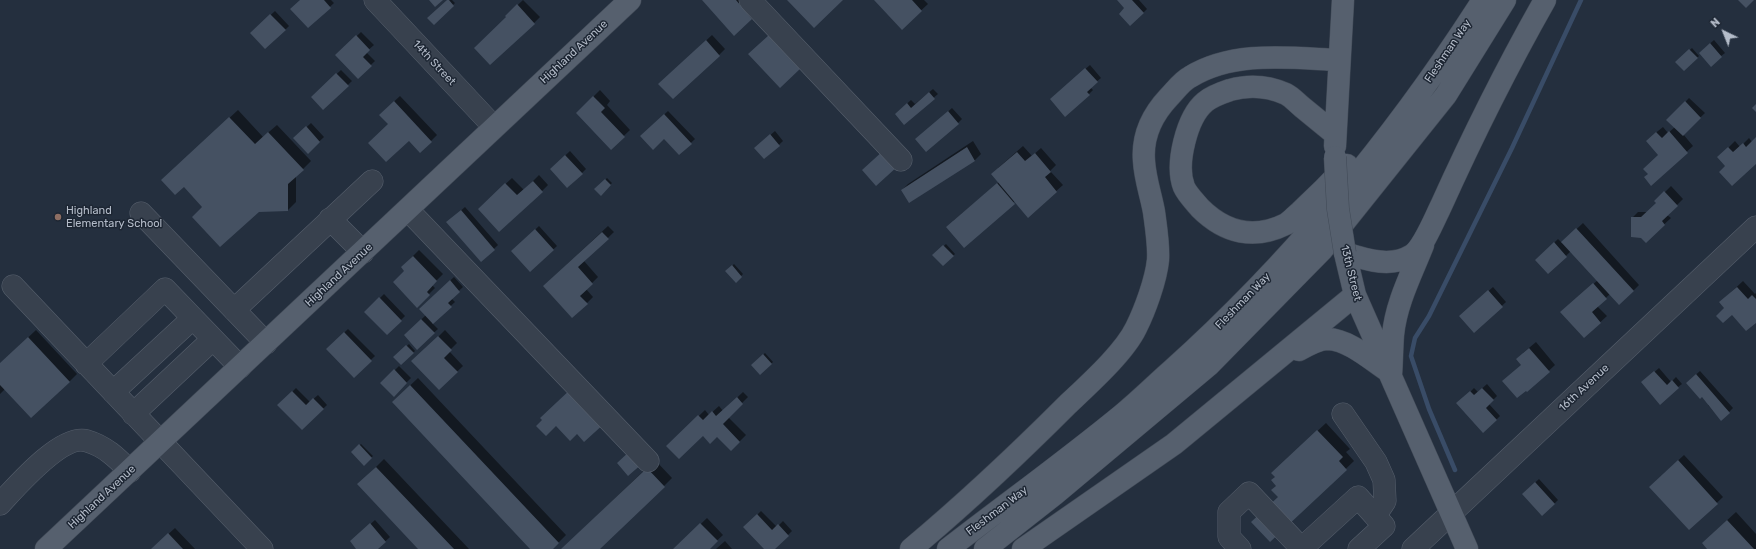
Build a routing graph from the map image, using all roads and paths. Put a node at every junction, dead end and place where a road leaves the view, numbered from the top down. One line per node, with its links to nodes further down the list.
1 (375, 0): 10 (street, 14th Street)
2 (630, 0): 10 (main road, Highland Avenue)
3 (750, 0): 12 (street)
4 (1343, 0): 9 (main road, 13th Street)
5 (1483, 0): 8 (main road, Fleshman Way)
6 (1505, 0): 44 (main road, Fleshman Way)
7 (1545, 0): 18 (main road)
8 (1449, 53): 11 (main road); 43 (main road, Fleshman Way)
9 (1339, 60): 11 (main road, 13th Street); 42 (main road)
10 (494, 127): 14 (main road, Highland Avenue)
11 (1335, 134): 20 (main road, 13th Street, bridge)
12 (901, 160)
13 (372, 181): 16 (street)
14 (408, 210): 19 (main road, Highland Avenue); 35 (street)
15 (141, 213): 23 (street)
16 (330, 219): 19 (street); 23 (street)
17 (1756, 227): 38 (street, 16th Avenue)
18 (1427, 235): 20 (main road); 29 (main road)
19 (363, 252): 26 (main road, Highland Avenue)
20 (1345, 253): 22 (main road, 13th Street)
21 (12, 286): 27 (street)
22 (1355, 295): 29 (main road, 13th Street); 30 (main road)
23 (234, 310): 26 (street)
24 (192, 318): 25 (street); 27 (street); 31 (street)
25 (213, 339): 28 (street); 32 (street)
26 (266, 343): 28 (main road, Highland Avenue)
27 (86, 364): 31 (street)
28 (240, 367): 34 (main road, Highland Avenue)
29 (1389, 375): 30 (main road); 38 (main road, 13th Street)
30 (1247, 384): 45 (main road)
31 (113, 392): 32 (street)
32 (133, 414): 34 (street)
33 (1344, 414): 39 (street)
34 (160, 442): 36 (main road, Highland Avenue); 41 (street)
35 (648, 461)
36 (130, 471): 37 (street); 40 (main road, Highland Avenue)
37 (0, 504)
38 (1450, 513): 49 (street, 16th Avenue); 50 (main road, 13th Street)
39 (1375, 516): 47 (street); 48 (street)
40 (46, 549)
41 (262, 549)
42 (911, 549)
43 (948, 549)
44 (985, 549)
45 (1023, 549)
46 (1240, 549): 47 (street)
47 (1302, 549)
48 (1359, 549)
49 (1413, 549)
50 (1467, 549)

